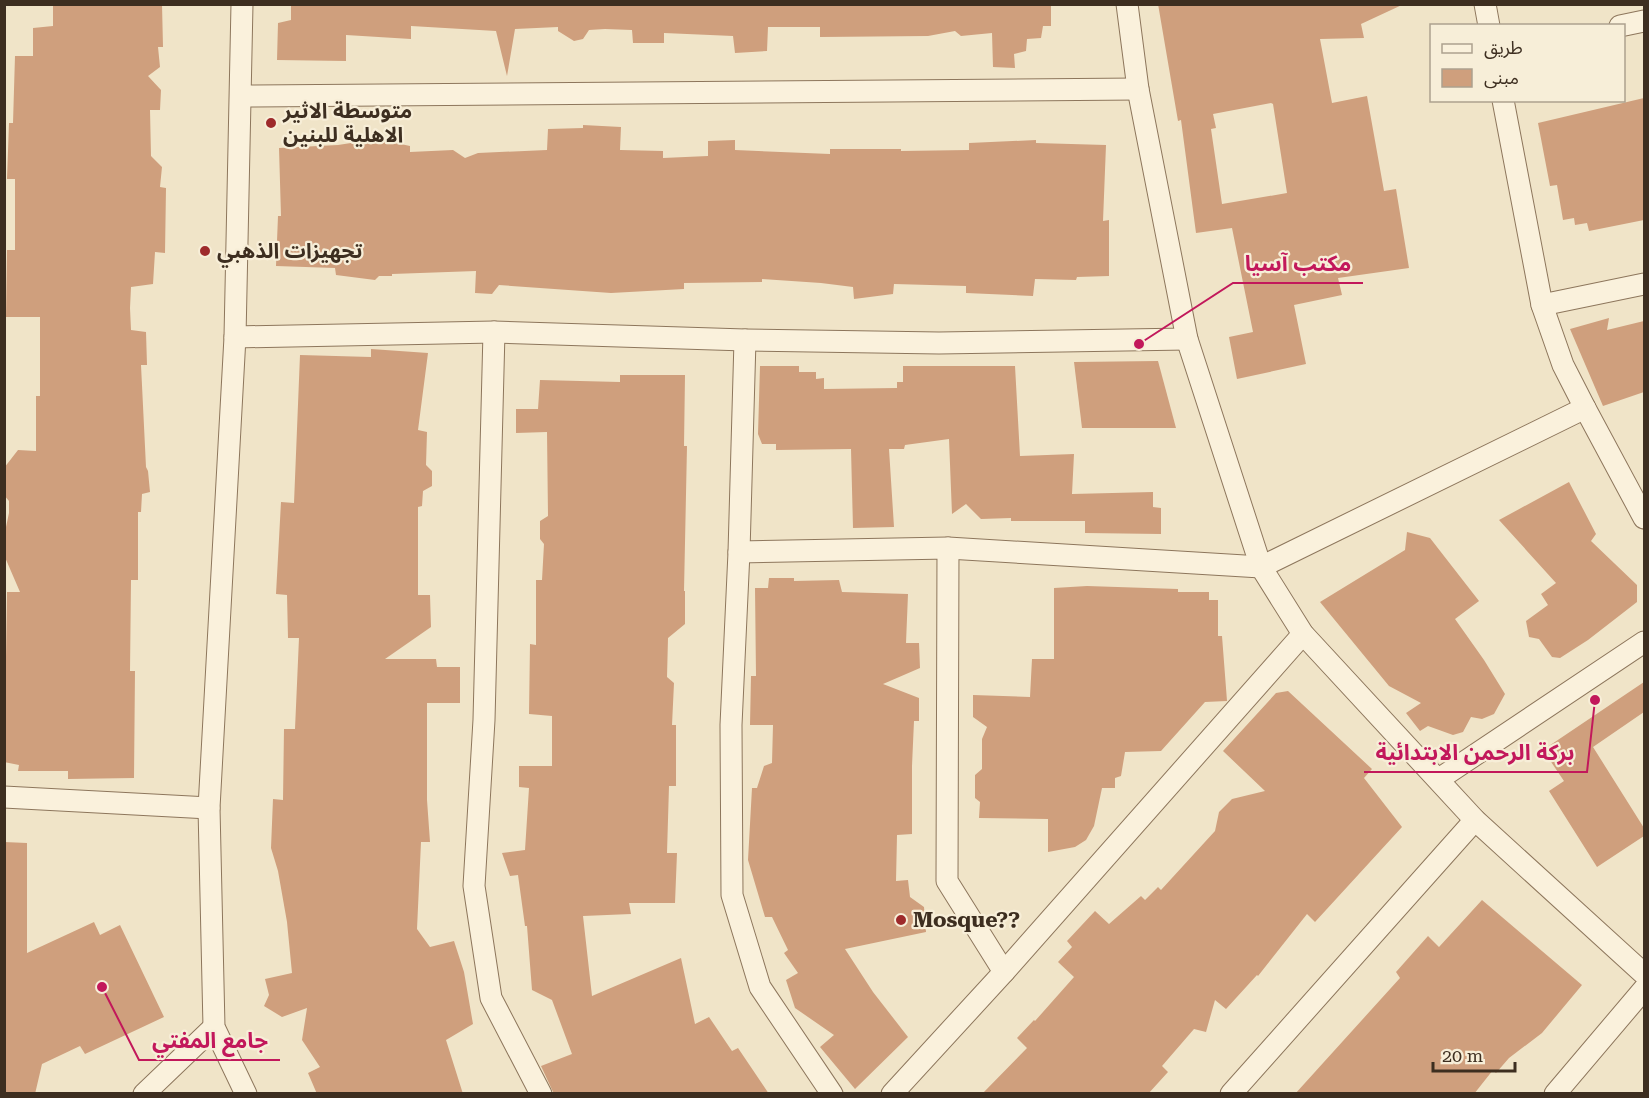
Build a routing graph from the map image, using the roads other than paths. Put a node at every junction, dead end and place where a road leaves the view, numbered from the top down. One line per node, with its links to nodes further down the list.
1 (242, 4): 8 (street)
2 (1127, 4): 7 (street)
3 (1485, 4): 5 (street)
4 (1644, 21): 6 (street)
5 (1489, 24)
6 (1625, 25)
7 (1138, 88): 8 (street); 14 (street)
8 (241, 96): 13 (street)
9 (1503, 102): 11 (street)
10 (1644, 284): 11 (street)
11 (1542, 305): 16 (street)
12 (494, 332): 13 (street); 15 (street); 33 (street)
13 (236, 337): 25 (street)
14 (1187, 339): 15 (street); 20 (street)
15 (745, 340): 19 (street)
16 (1584, 408): 17 (street); 20 (street)
17 (1644, 518)
18 (948, 548): 19 (street); 20 (street); 27 (street)
19 (739, 552): 34 (street)
20 (1261, 567): 21 (street)
21 (1303, 634): 23 (street); 27 (street)
22 (1644, 642): 23 (street)
23 (1438, 779): 26 (street)
24 (4, 797): 25 (street)
25 (209, 808): 30 (street)
26 (1475, 820): 28 (street); 36 (street)
27 (1004, 972): 35 (street)
28 (1644, 974)
29 (1644, 989): 37 (street)
30 (214, 1028): 31 (street); 32 (street)
31 (144, 1094)
32 (246, 1094)
33 (541, 1094)
34 (832, 1094)
35 (892, 1094)
36 (1231, 1094)
37 (1555, 1094)

